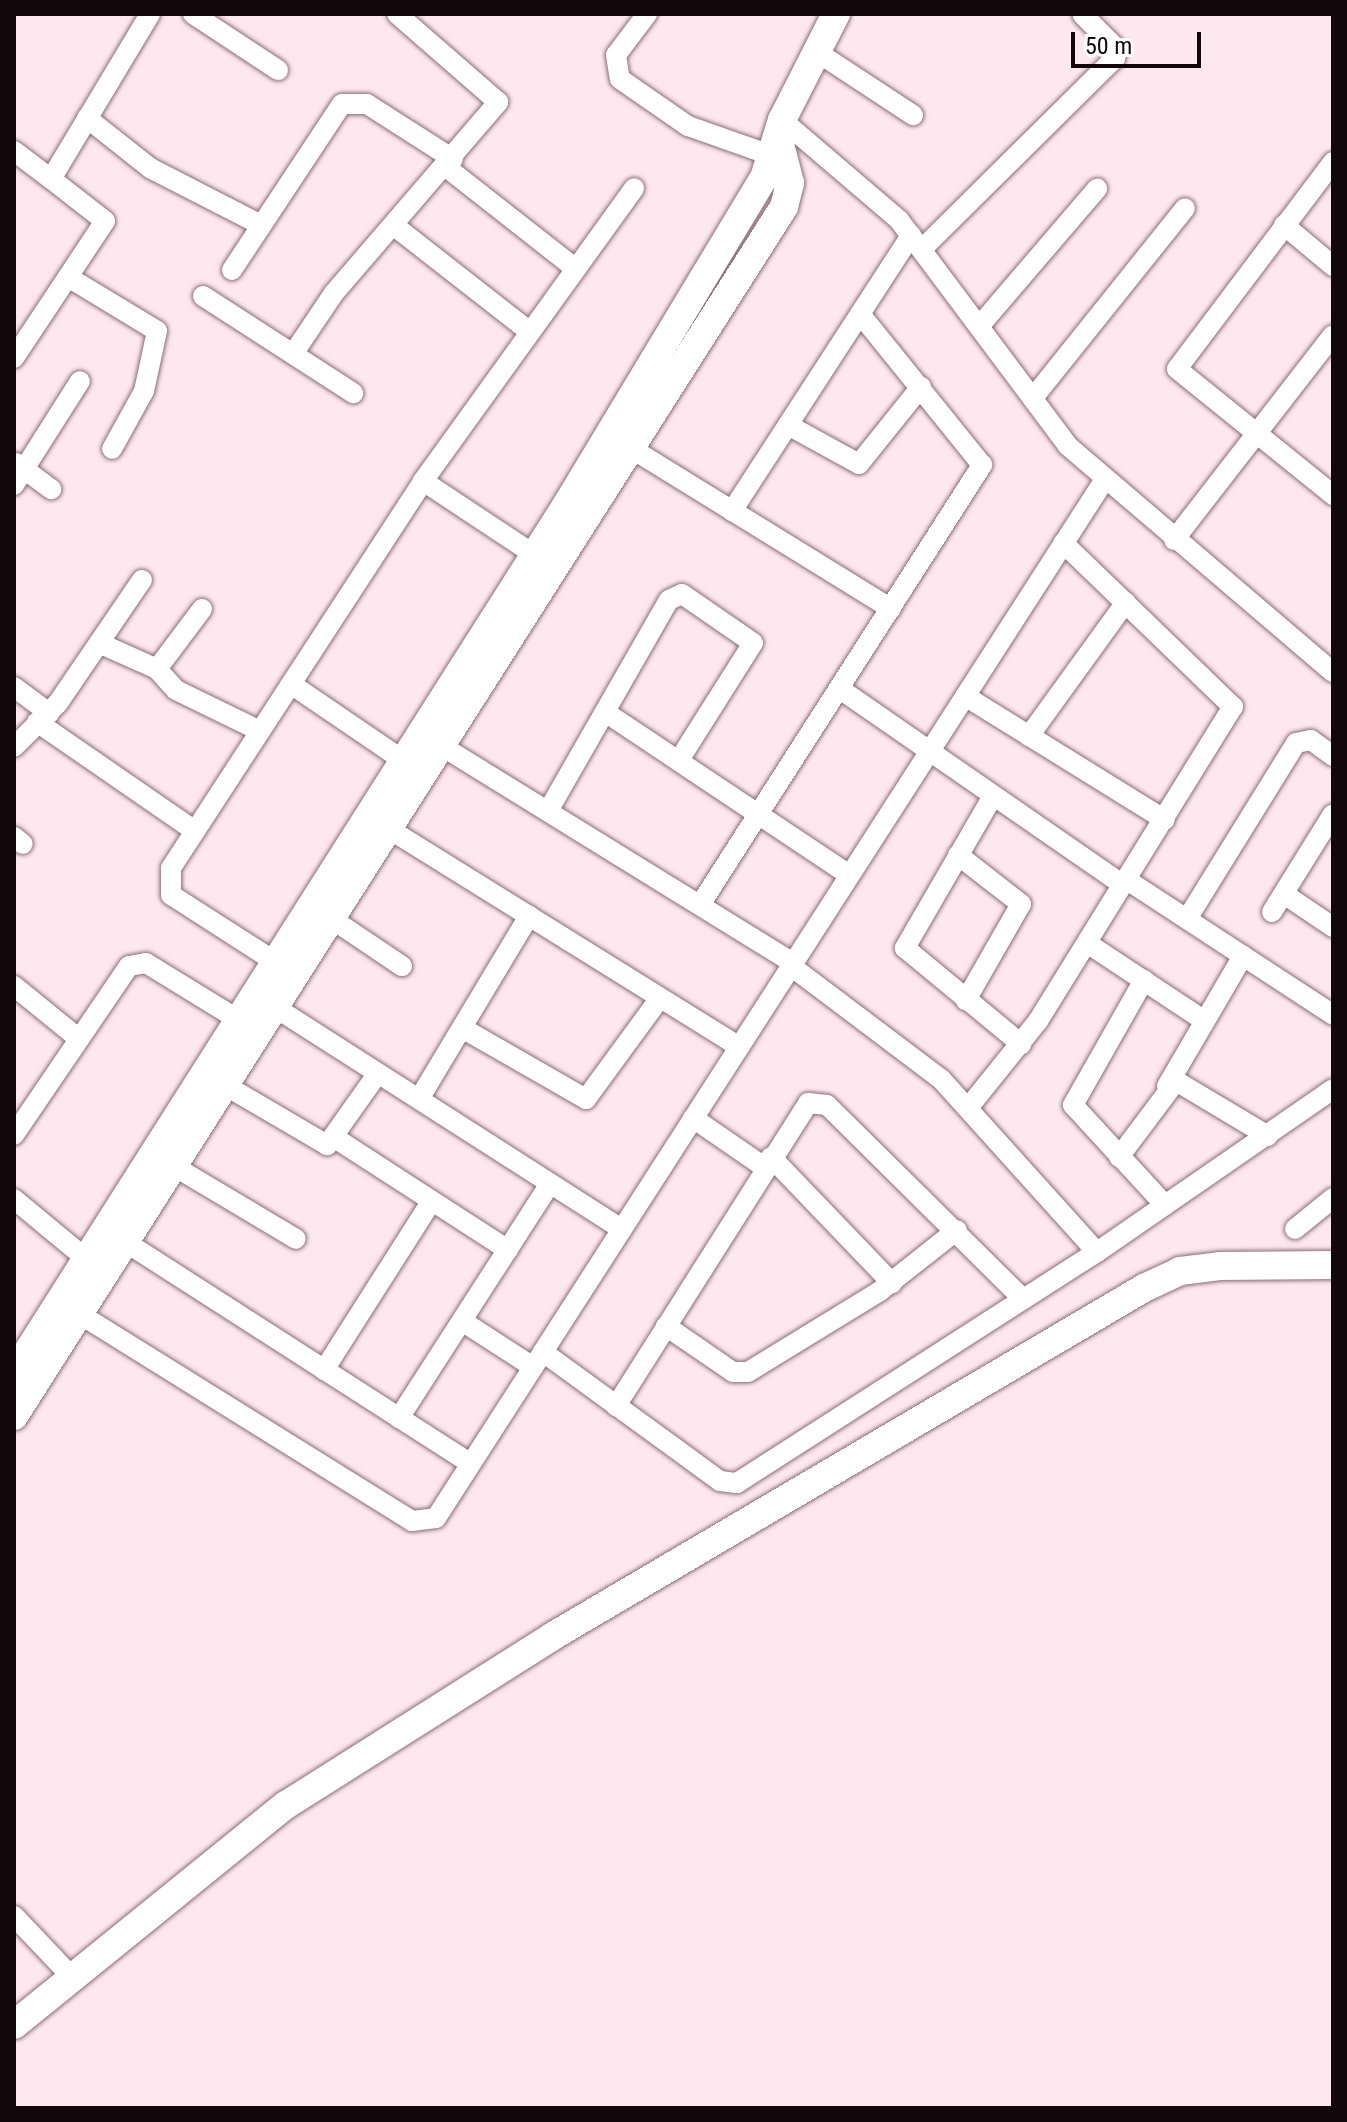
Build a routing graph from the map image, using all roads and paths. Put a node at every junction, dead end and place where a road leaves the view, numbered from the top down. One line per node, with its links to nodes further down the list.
1 (150, 14): 10 (street)
2 (193, 14): 8 (street)
3 (397, 14): 14 (street)
4 (647, 14): 11 (street)
5 (836, 14): 7 (street)
6 (1082, 14): 22 (street)
7 (817, 52): 9 (street); 11 (street)
8 (278, 70)
9 (913, 115)
10 (87, 118): 15 (street); 19 (street)
11 (778, 139): 22 (street); 40 (street); 50 (street)
12 (14, 151): 15 (street)
13 (1333, 162): 20 (street)
14 (449, 163): 19 (street); 21 (street); 24 (street)
15 (51, 179): 26 (street)
16 (634, 188): 24 (street)
17 (1097, 189): 29 (street)
18 (1185, 208): 37 (street)
19 (259, 224): 25 (street)
20 (1284, 225): 23 (street); 39 (street)
21 (397, 228): 30 (street); 32 (street)
22 (917, 242): 28 (street); 29 (street)
23 (1333, 266)
24 (576, 269): 30 (street)
25 (232, 270)
26 (68, 277): 33 (street); 41 (street)
27 (203, 296): 32 (street)
28 (860, 314): 35 (street); 38 (street)
29 (982, 323): 37 (street)
30 (530, 332): 44 (street)
31 (1333, 335): 39 (street)
32 (293, 354): 36 (street)
33 (14, 358)
34 (80, 381): 42 (street)
35 (921, 387): 38 (street); 54 (street)
36 (353, 393)
37 (1033, 398): 43 (street)
38 (788, 425): 47 (street)
39 (1255, 433): 46 (street); 48 (street)
40 (629, 447): 47 (street); 66 (street)
41 (112, 449)
42 (18, 472): 45 (street)
43 (1105, 479): 48 (street); 49 (street)
44 (423, 481): 50 (street); 58 (street)
45 (51, 489)
46 (1333, 495)
47 (732, 511): 54 (street)
48 (1174, 540): 57 (street)
49 (1063, 543): 52 (street); 61 (street)
50 (535, 555): 66 (street)
51 (142, 580): 55 (street)
52 (1126, 602): 65 (street); 76 (street)
53 (202, 609): 56 (street)
54 (891, 609): 60 (street)
55 (99, 643): 56 (street); 63 (street)
56 (157, 669): 64 (street)
57 (1333, 672)
58 (291, 684): 64 (street); 71 (street)
59 (14, 687): 63 (street)
60 (840, 689): 68 (street); 75 (street)
61 (965, 696): 65 (street); 68 (street)
62 (605, 712): 70 (street); 70 (street); 73 (street)
63 (43, 718): 67 (street); 78 (street)
64 (260, 731): 78 (street)
65 (1029, 736): 76 (street)
66 (429, 738): 71 (street); 73 (street)
67 (14, 747)
68 (929, 752): 72 (street); 80 (street)
69 (1333, 756): 87 (street)
70 (679, 760): 75 (street)
71 (411, 766): 77 (street); 91 (street)
72 (993, 796): 79 (street); 81 (street)
73 (548, 811): 83 (street)
74 (1333, 814): 82 (street)
75 (757, 817): 80 (street); 83 (street)
76 (1165, 820): 81 (street)
77 (386, 827): 85 (street); 86 (street)
78 (195, 831): 91 (street)
79 (958, 855): 97 (street); 97 (street)
80 (849, 875): 92 (street)
81 (1125, 883): 87 (street); 89 (street)
82 (1284, 894): 84 (street); 88 (street)
83 (700, 905): 92 (street)
84 (1272, 912)
85 (529, 916): 96 (street); 102 (street)
86 (329, 917): 93 (street); 98 (street)
87 (1187, 919): 90 (street)
88 (1333, 927)
89 (1087, 943): 94 (street); 104 (street)
90 (1243, 956): 99 (street); 101 (street)
91 (274, 961): 100 (street)
92 (792, 964): 105 (street); 111 (street)
93 (402, 966)
94 (1144, 980): 101 (street); 116 (street)
95 (14, 986): 103 (street)
96 (660, 998): 102 (street); 105 (street)
97 (966, 1000): 104 (street)
98 (273, 1006): 106 (street); 107 (street)
99 (1333, 1015)
100 (237, 1019): 103 (street); 131 (street)
101 (1205, 1021): 108 (street)
102 (462, 1028): 110 (street)
103 (79, 1039): 113 (street)
104 (1021, 1044): 111 (street)
105 (739, 1047): 112 (street)
106 (378, 1073): 110 (street); 115 (street)
107 (223, 1084): 115 (street); 118 (street)
108 (1167, 1086): 114 (street); 116 (street)
109 (1333, 1089): 114 (street)
110 (419, 1099): 119 (street)
111 (968, 1108): 130 (street)
112 (693, 1118): 117 (street); 124 (street)
113 (14, 1135)
114 (1268, 1136): 123 (street)
115 (335, 1138): 122 (street)
116 (1119, 1157): 123 (street)
117 (767, 1162): 126 (street); 133 (street); 137 (street)
118 (172, 1165): 127 (street); 128 (street)
119 (550, 1184): 124 (street); 129 (street)
120 (1333, 1198): 125 (street)
121 (14, 1199): 131 (street)
122 (431, 1202): 129 (street); 139 (street)
123 (1165, 1205): 130 (street)
124 (622, 1229): 138 (street)
125 (1295, 1229)
126 (957, 1230): 133 (street); 134 (street)
127 (296, 1239)
128 (124, 1241): 135 (street); 139 (street)
129 (508, 1250): 136 (street)
130 (1097, 1252): 134 (street)
131 (85, 1258): 140 (street)
132 (1333, 1265): 146 (street)
133 (892, 1283): 137 (street)
134 (1023, 1299): 141 (street)
135 (78, 1313): 142 (street); 144 (street)
136 (462, 1321): 138 (street); 143 (street)
137 (666, 1326): 141 (street)
138 (538, 1359): 141 (street); 144 (street)
139 (324, 1370): 143 (street)
140 (14, 1373)
141 (616, 1406)
142 (14, 1416)
143 (399, 1418): 144 (street)
144 (471, 1464)
145 (14, 1916): 146 (street)
146 (71, 1976): 147 (street)
147 (14, 2025)

